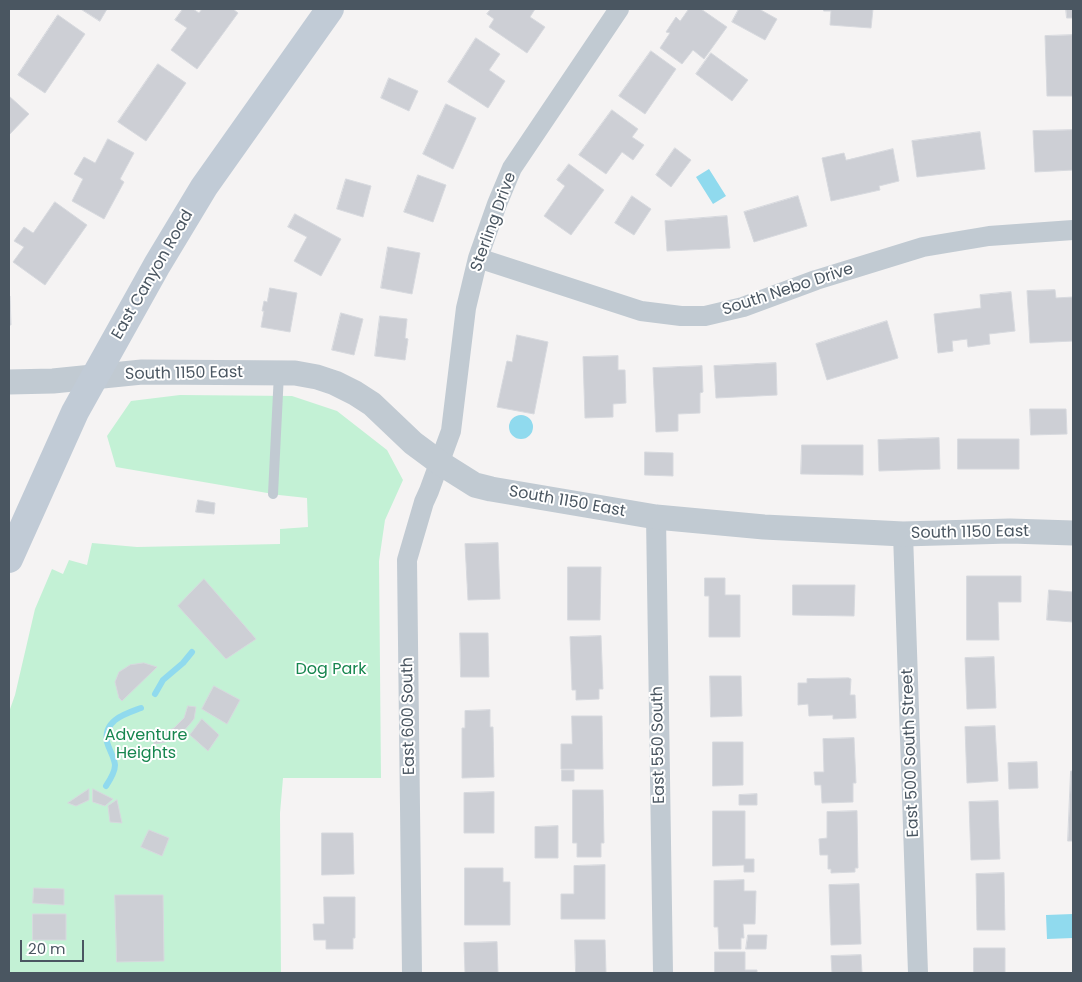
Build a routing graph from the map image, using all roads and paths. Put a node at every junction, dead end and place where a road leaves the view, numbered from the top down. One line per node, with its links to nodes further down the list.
1 (330, 9): 6 (main road, East Canyon Road)
2 (619, 9): 4 (street, Sterling Drive)
3 (1073, 230): 4 (street, South Nebo Drive)
4 (478, 258): 8 (street, Sterling Drive)
5 (279, 373): 6 (street, South 1150 East); 8 (street, South 1150 East); 9 (lane)
6 (95, 377): 7 (street, South 1150 East); 13 (main road, East Canyon Road)
7 (9, 382)
8 (440, 464): 10 (street, South 1150 East); 14 (street, East 600 South)
9 (273, 494)
10 (656, 517): 12 (street, South 1150 East); 15 (street, East 550 South)
11 (1073, 533): 12 (street, South 1150 East)
12 (903, 534): 16 (street, East 500 South Street)
13 (9, 559)
14 (412, 973)
15 (663, 973)
16 (918, 973)

